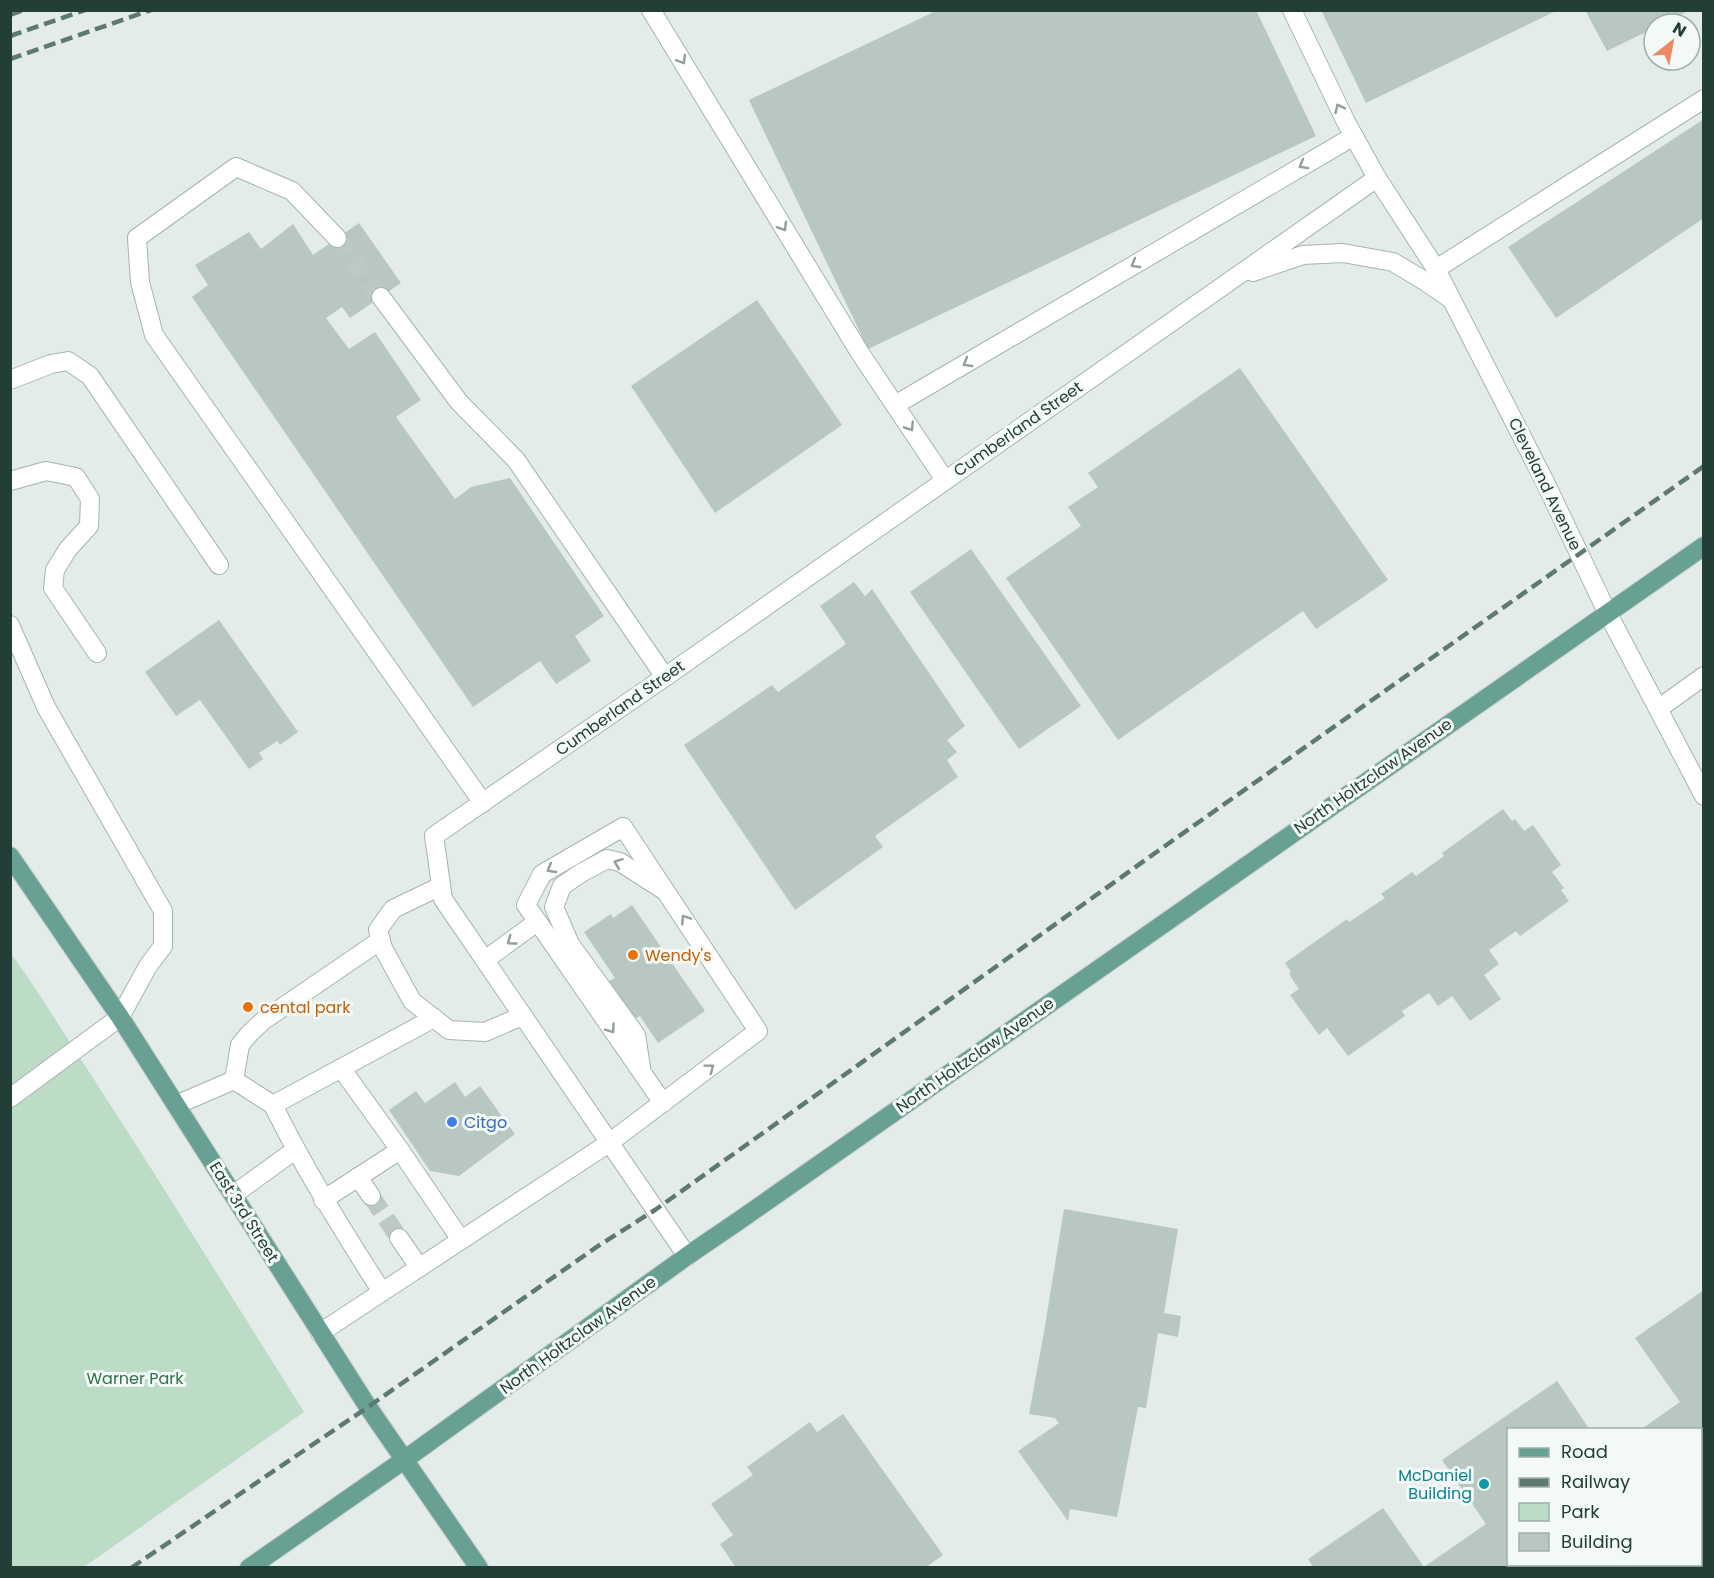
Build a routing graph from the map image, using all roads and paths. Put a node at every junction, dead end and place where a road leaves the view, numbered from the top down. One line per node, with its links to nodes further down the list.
1 (651, 10): 12 (street, one-way to 12)
2 (1292, 10): 4 (street, Cleveland Avenue, one-way to 2)
3 (1704, 99): 7 (street)
4 (1354, 136): 5 (street, Cleveland Avenue); 12 (street, one-way to 12)
5 (1377, 178): 7 (street, Cleveland Avenue); 8 (street, Cumberland Street)
6 (337, 238): 24 (street)
7 (1436, 269): 10 (street, Cleveland Avenue)
8 (1211, 294): 10 (street, Cumberland Street); 13 (street, Cumberland Street)
9 (381, 297): 21 (street)
10 (1452, 299): 17 (street, Cleveland Avenue)
11 (10, 380): 16 (street)
12 (895, 405): 13 (street, one-way to 13)
13 (945, 480): 21 (street, Cumberland Street)
14 (10, 481): 19 (street)
15 (1704, 546): 17 (main road, North Holtzclaw Avenue)
16 (219, 566)
17 (1607, 612): 22 (street, Cleveland Avenue); 50 (main road, North Holtzclaw Avenue)
18 (10, 625): 32 (street)
19 (97, 653)
20 (1704, 676): 22 (street)
21 (665, 677): 24 (street, Cumberland Street)
22 (1658, 709): 23 (street, Cleveland Avenue)
23 (1704, 796)
24 (483, 802): 26 (street, Cumberland Street)
25 (10, 856): 32 (main road, East 3rd Street)
26 (441, 886): 29 (street); 30 (street, Cumberland Street)
27 (668, 893): 28 (street, one-way to 28); 35 (street, one-way to 35); 38 (street, one-way to 27)
28 (537, 922): 30 (street, one-way to 30); 35 (street, one-way to 35)
29 (381, 940): 33 (street); 36 (street)
30 (485, 960): 31 (street, Cumberland Street)
31 (522, 1016): 33 (street); 41 (street, Cumberland Street)
32 (120, 1017): 37 (street); 39 (main road, East 3rd Street)
33 (434, 1018): 34 (street)
34 (341, 1068): 40 (street); 43 (street)
35 (642, 1072): 38 (street)
36 (234, 1080): 39 (street); 40 (street)
37 (10, 1098)
38 (663, 1103): 41 (street)
39 (176, 1105): 45 (main road, East 3rd Street)
40 (273, 1105): 42 (street)
41 (609, 1143): 49 (street); 50 (street, Cumberland Street)
42 (295, 1150): 45 (street); 47 (street)
43 (400, 1150): 44 (street); 49 (street)
44 (358, 1177): 46 (street); 47 (street)
45 (232, 1195): 53 (main road, East 3rd Street)
46 (371, 1196)
47 (323, 1200): 52 (street)
48 (399, 1238): 51 (street)
49 (461, 1240): 51 (street)
50 (687, 1256): 54 (main road, North Holtzclaw Avenue)
51 (419, 1267): 52 (street)
52 (382, 1292): 53 (street)
53 (320, 1333): 54 (main road, East 3rd Street)
54 (405, 1460): 55 (main road, North Holtzclaw Avenue); 56 (main road, East 3rd Street)
55 (249, 1568)
56 (479, 1568)

